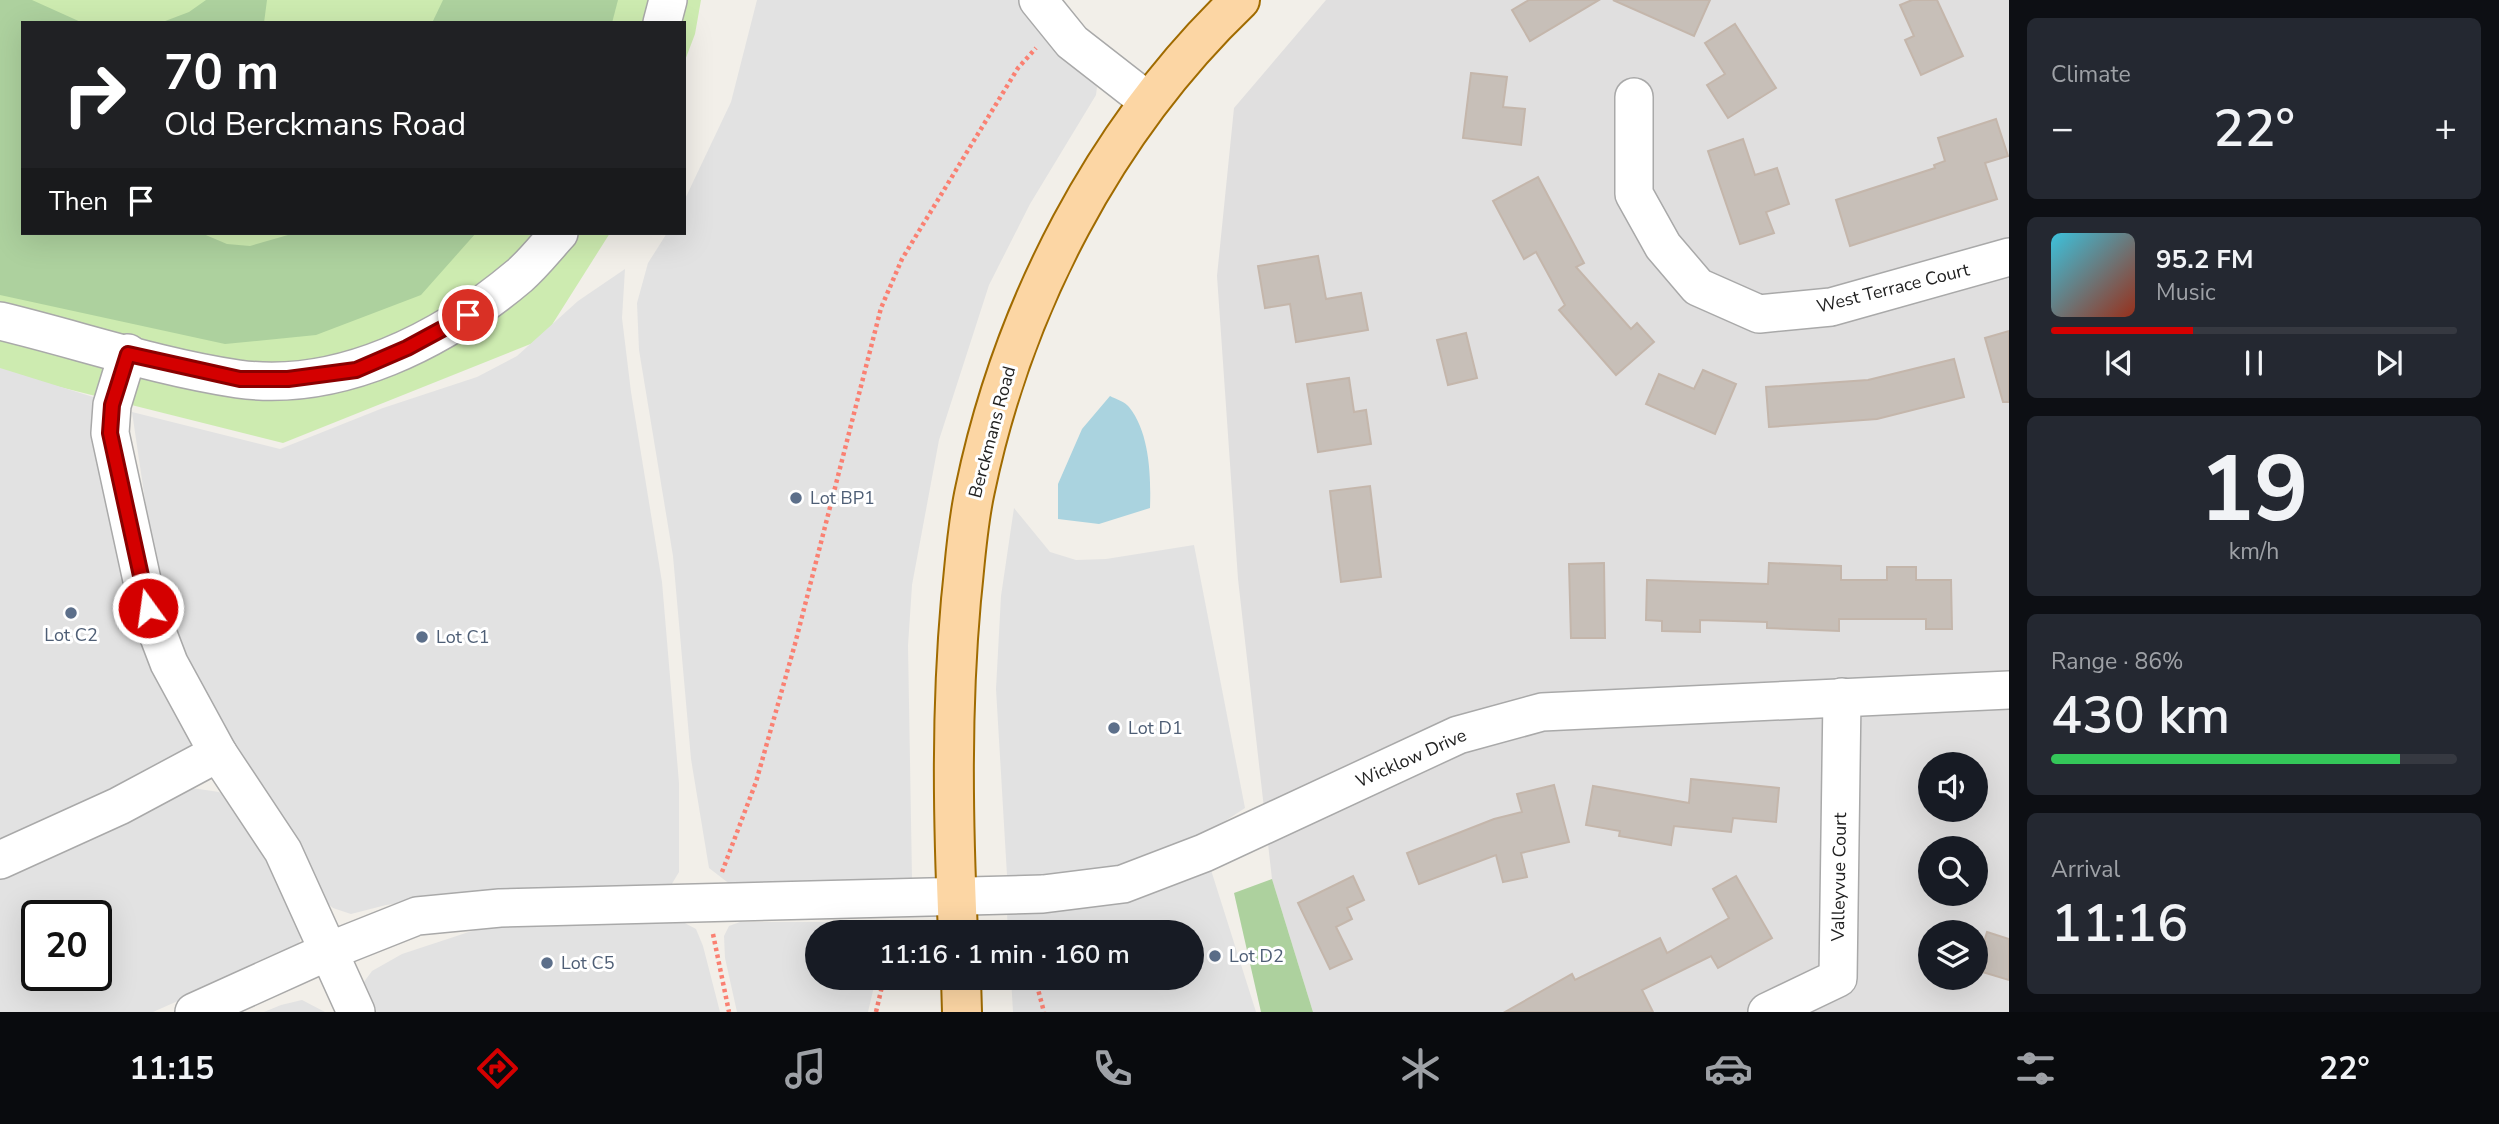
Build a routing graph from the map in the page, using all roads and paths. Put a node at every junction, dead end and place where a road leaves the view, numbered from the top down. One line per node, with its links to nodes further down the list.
1 (668, 0): 4 (street)
2 (1240, 0): 6 (main road, Berckmans Road)
3 (1047, 13): 6 (street); 15 (path)
4 (663, 21)
5 (1634, 97): 8 (street, West Terrace Court)
6 (1149, 102): 16 (main road, Berckmans Road)
7 (557, 235): 10 (street)
8 (2009, 257)
9 (0, 321): 10 (street)
10 (128, 354): 13 (street)
11 (2009, 690): 12 (street, Wicklow Drive)
12 (1842, 697): 16 (street, Wicklow Drive); 27 (street, Valleyvue Court)
13 (218, 753): 14 (street); 17 (street)
14 (0, 860)
15 (709, 902): 16 (street, Wicklow Drive); 17 (street, Wicklow Drive); 23 (path)
16 (958, 915)
17 (329, 951): 21 (street, Wicklow Drive); 22 (street)
18 (881, 990): 24 (path)
19 (961, 990): 25 (main road)
20 (1038, 990): 26 (path)
21 (194, 1012)
22 (356, 1012)
23 (729, 1012)
24 (876, 1012)
25 (962, 1012)
26 (1044, 1012)
27 (1767, 1012)

